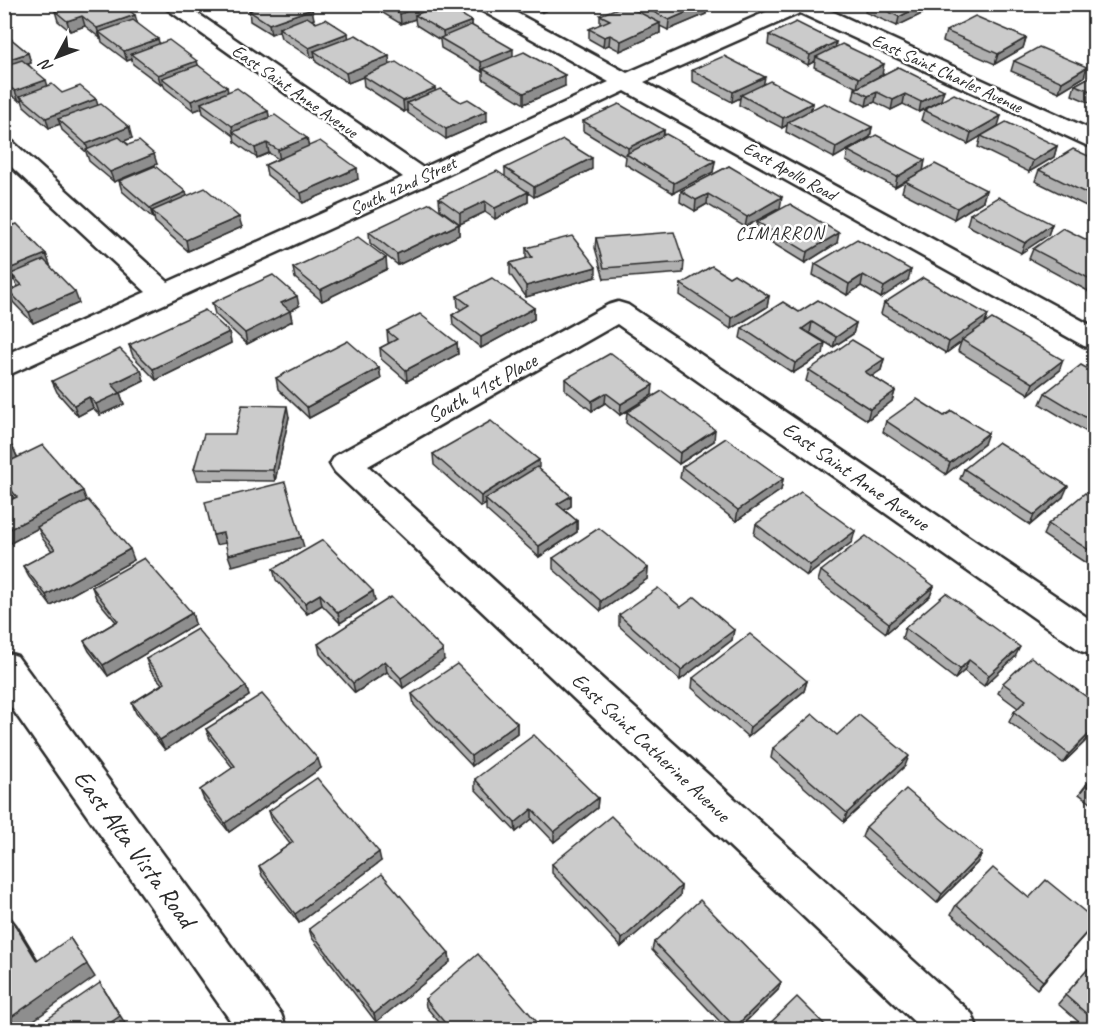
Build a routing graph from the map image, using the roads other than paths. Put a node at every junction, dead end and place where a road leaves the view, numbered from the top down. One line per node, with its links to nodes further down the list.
1 (170, 4): 7 (street, East Saint Anne Avenue)
2 (484, 4): 4 (street, East Apollo Road)
3 (801, 5): 4 (street, South 42nd Street); 5 (street, East Saint Charles Avenue)
4 (626, 82): 7 (street, South 42nd Street); 10 (street, East Apollo Road)
5 (1095, 140)
6 (4, 147): 8 (street)
7 (421, 178): 8 (street, South 42nd Street)
8 (165, 294): 11 (street, South 42nd Street)
9 (618, 312): 12 (street, South 41st Place); 13 (street, East Saint Anne Avenue)
10 (1095, 339)
11 (4, 367)
12 (346, 464): 16 (street, East Saint Catherine Avenue)
13 (1095, 641)
14 (4, 667): 15 (street, East Alta Vista Road)
15 (265, 1029)
16 (956, 1029)

